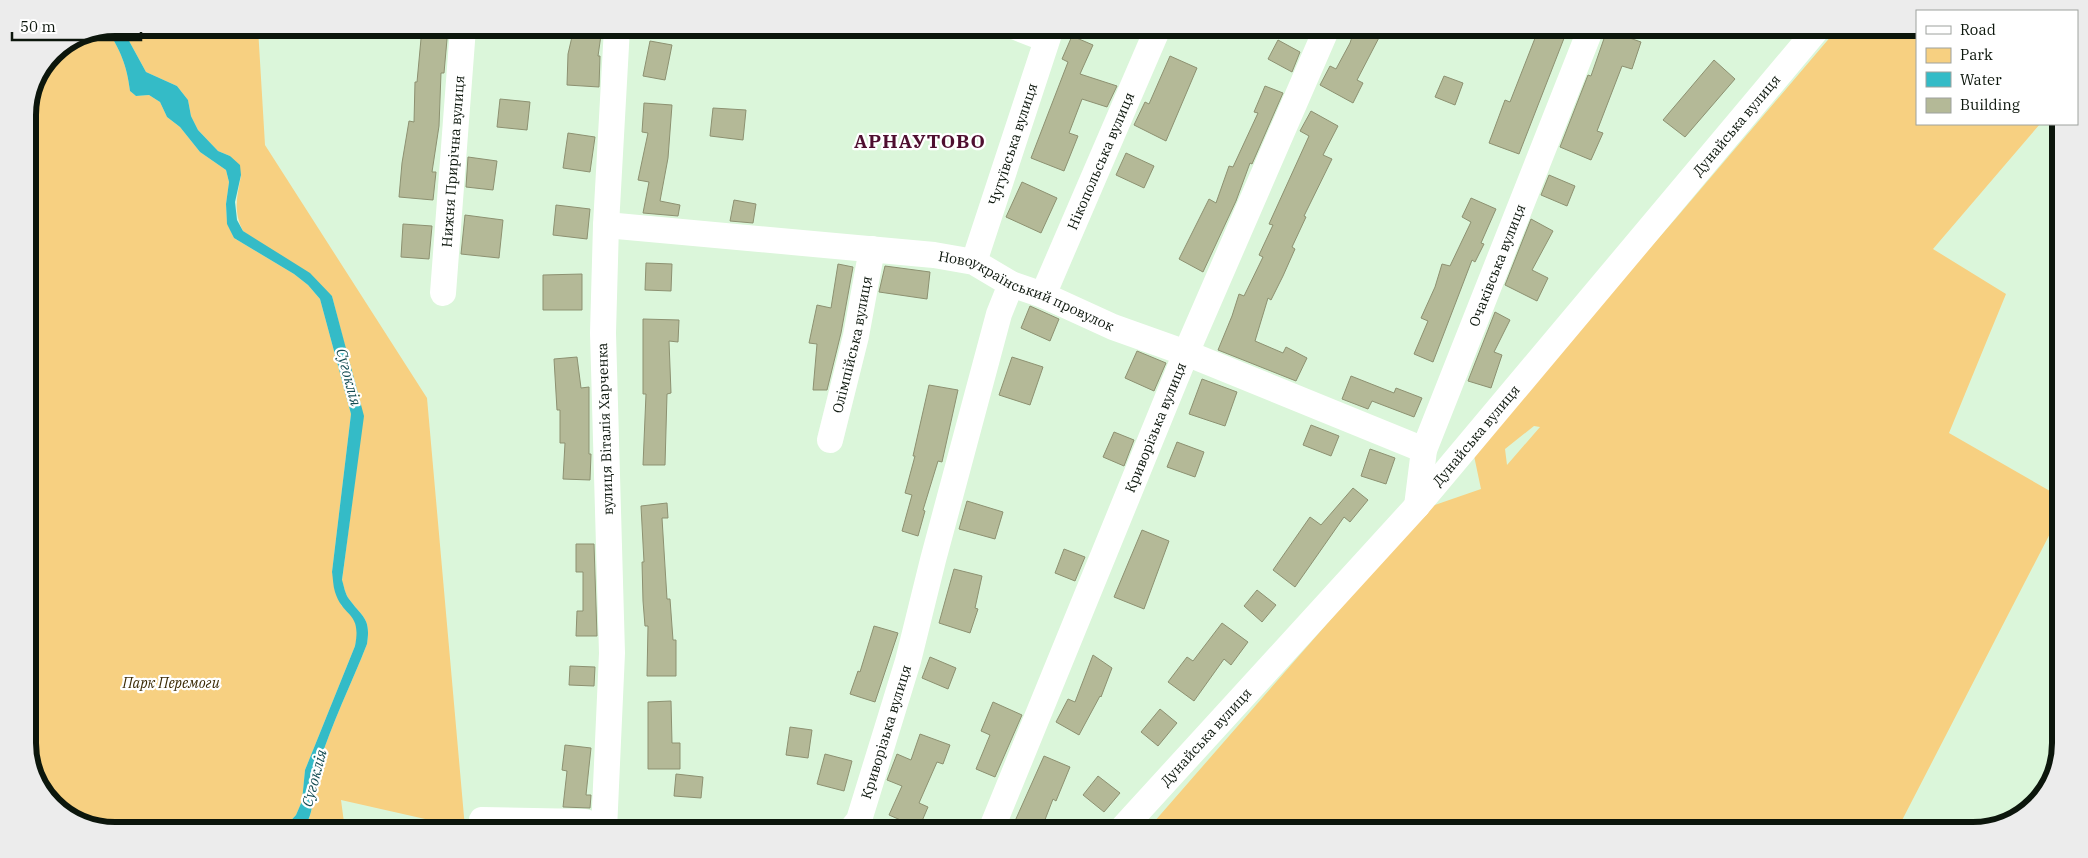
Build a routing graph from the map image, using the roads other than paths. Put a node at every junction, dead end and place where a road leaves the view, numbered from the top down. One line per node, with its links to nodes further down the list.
1 (462, 36): 12 (street, Нижня Прирічна вулиця)
2 (618, 36): 8 (street, вулиця Віталія Харченка)
3 (1047, 36): 10 (street, Чугуївська вулиця)
4 (1155, 36): 13 (street, Нікопольська вулиця)
5 (1324, 36): 14 (street, Криворізька вулиця)
6 (1588, 36): 16 (street, Очаківська вулиця)
7 (1811, 36): 17 (street, Дунайська вулиця)
8 (606, 225): 9 (street, Новоукраїнський провулок); 18 (street, вулиця Віталія Харченка)
9 (872, 249): 10 (street, Новоукраїнський провулок); 15 (street, Олімпійська вулиця)
10 (974, 262): 11 (street, Новоукраїнський провулок)
11 (1011, 284): 13 (street, Новоукраїнський провулок); 19 (street, Криворізька вулиця)
12 (442, 294)
13 (1043, 295): 14 (street, Новоукраїнський провулок)
14 (1186, 353): 16 (street, Новоукраїнський провулок); 20 (street, Криворізька вулиця)
15 (830, 440)
16 (1424, 450): 17 (street, Очаківська вулиця)
17 (1417, 506): 21 (street, Дунайська вулиця)
18 (605, 822)
19 (857, 822)
20 (994, 822)
21 (1128, 822)

